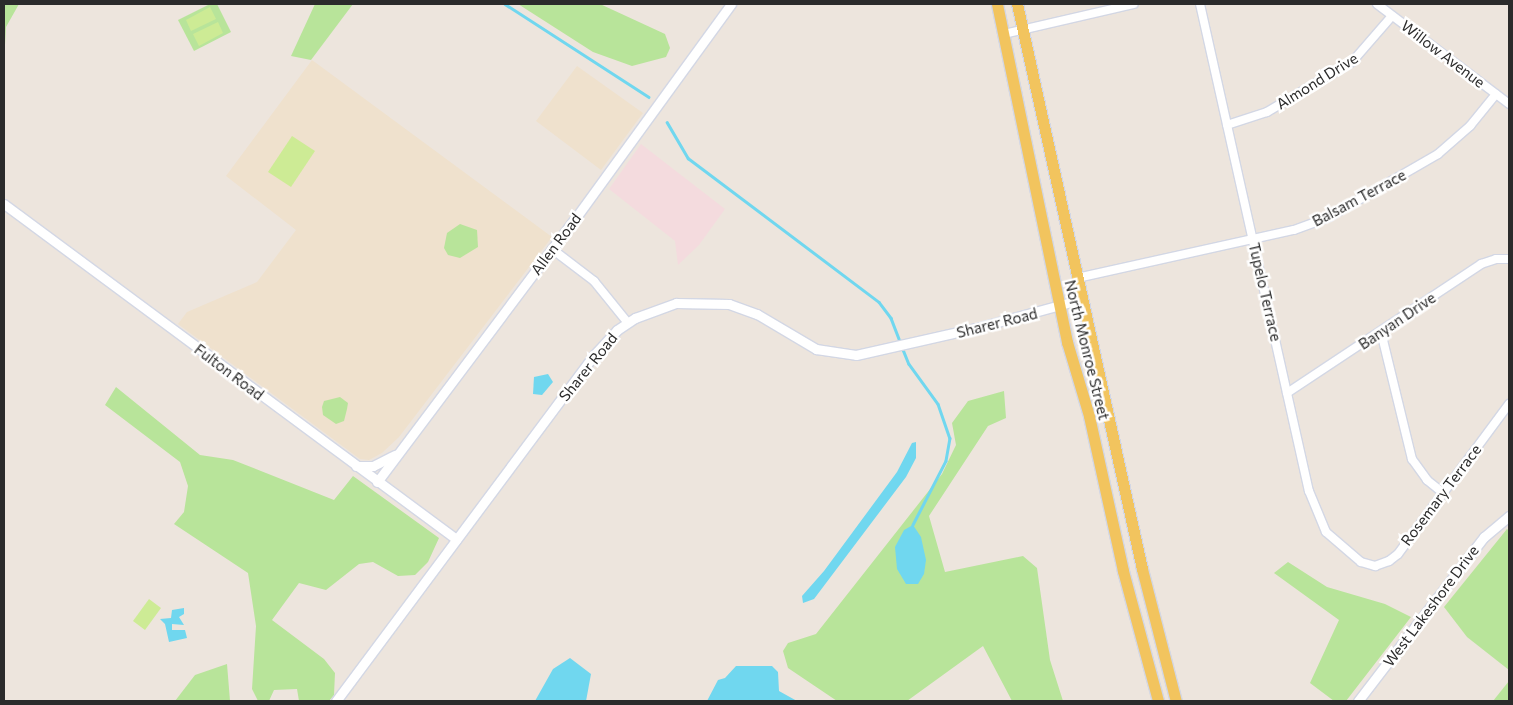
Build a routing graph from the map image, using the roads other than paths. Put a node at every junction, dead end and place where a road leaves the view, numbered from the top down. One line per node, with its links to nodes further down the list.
1 (731, 4): 17 (street, Allen Road)
2 (996, 4): 9 (main road, North Monroe Street)
3 (1017, 4): 8 (main road, North Monroe Street)
4 (1134, 4): 8 (street)
5 (1200, 4): 12 (street, Tupelo Terrace)
6 (1377, 4): 7 (street, Willow Avenue)
7 (1392, 16): 10 (street, Willow Avenue); 12 (street, Almond Drive)
8 (1023, 29): 9 (street); 13 (main road, North Monroe Street)
9 (1004, 34): 14 (main road, North Monroe Street)
10 (1496, 94): 11 (street, Willow Avenue); 16 (street, Balsam Terrace)
11 (1509, 104)
12 (1227, 125): 16 (street, Tupelo Terrace)
13 (1055, 177): 14 (main road); 19 (main road, North Monroe Street)
14 (1034, 183): 21 (main road, North Monroe Street)
15 (4, 204): 31 (street, Fulton Road)
16 (1253, 239): 19 (street, Balsam Terrace); 24 (street, Tupelo Terrace)
17 (552, 249): 22 (street); 28 (street, Allen Road)
18 (1509, 259): 23 (street, Banyan Drive)
19 (1078, 278): 20 (main road, North Monroe Street)
20 (1082, 299): 21 (street, Sharer Road); 26 (main road, North Monroe Street)
21 (1059, 307): 22 (street, Sharer Road); 27 (main road, North Monroe Street)
22 (628, 323): 35 (street, Sharer Road)
23 (1381, 332): 24 (street, Banyan Drive); 33 (street)
24 (1287, 393): 36 (street, Tupelo Terrace)
25 (1509, 404): 33 (street, Rosemary Terrace)
26 (1112, 434): 27 (main road); 29 (main road, North Monroe Street)
27 (1093, 438): 30 (main road, North Monroe Street)
28 (395, 454): 31 (street); 32 (street, Allen Road)
29 (1117, 456): 30 (main road); 37 (main road, North Monroe Street)
30 (1098, 457): 38 (main road, North Monroe Street)
31 (356, 466): 32 (street, Fulton Road)
32 (377, 482): 35 (street, Fulton Road)
33 (1443, 493): 36 (street, Rosemary Terrace)
34 (1509, 516): 44 (street, West Lakeshore Drive)
35 (456, 539): 41 (street, Sharer Road)
36 (1361, 562)
37 (1142, 569): 38 (main road); 39 (main road, North Monroe Street)
38 (1123, 572): 40 (main road, North Monroe Street)
39 (1145, 582): 40 (main road); 43 (main road, North Monroe Street)
40 (1127, 587): 42 (main road, North Monroe Street)
41 (336, 701)
42 (1158, 701)
43 (1176, 701)
44 (1358, 701)

